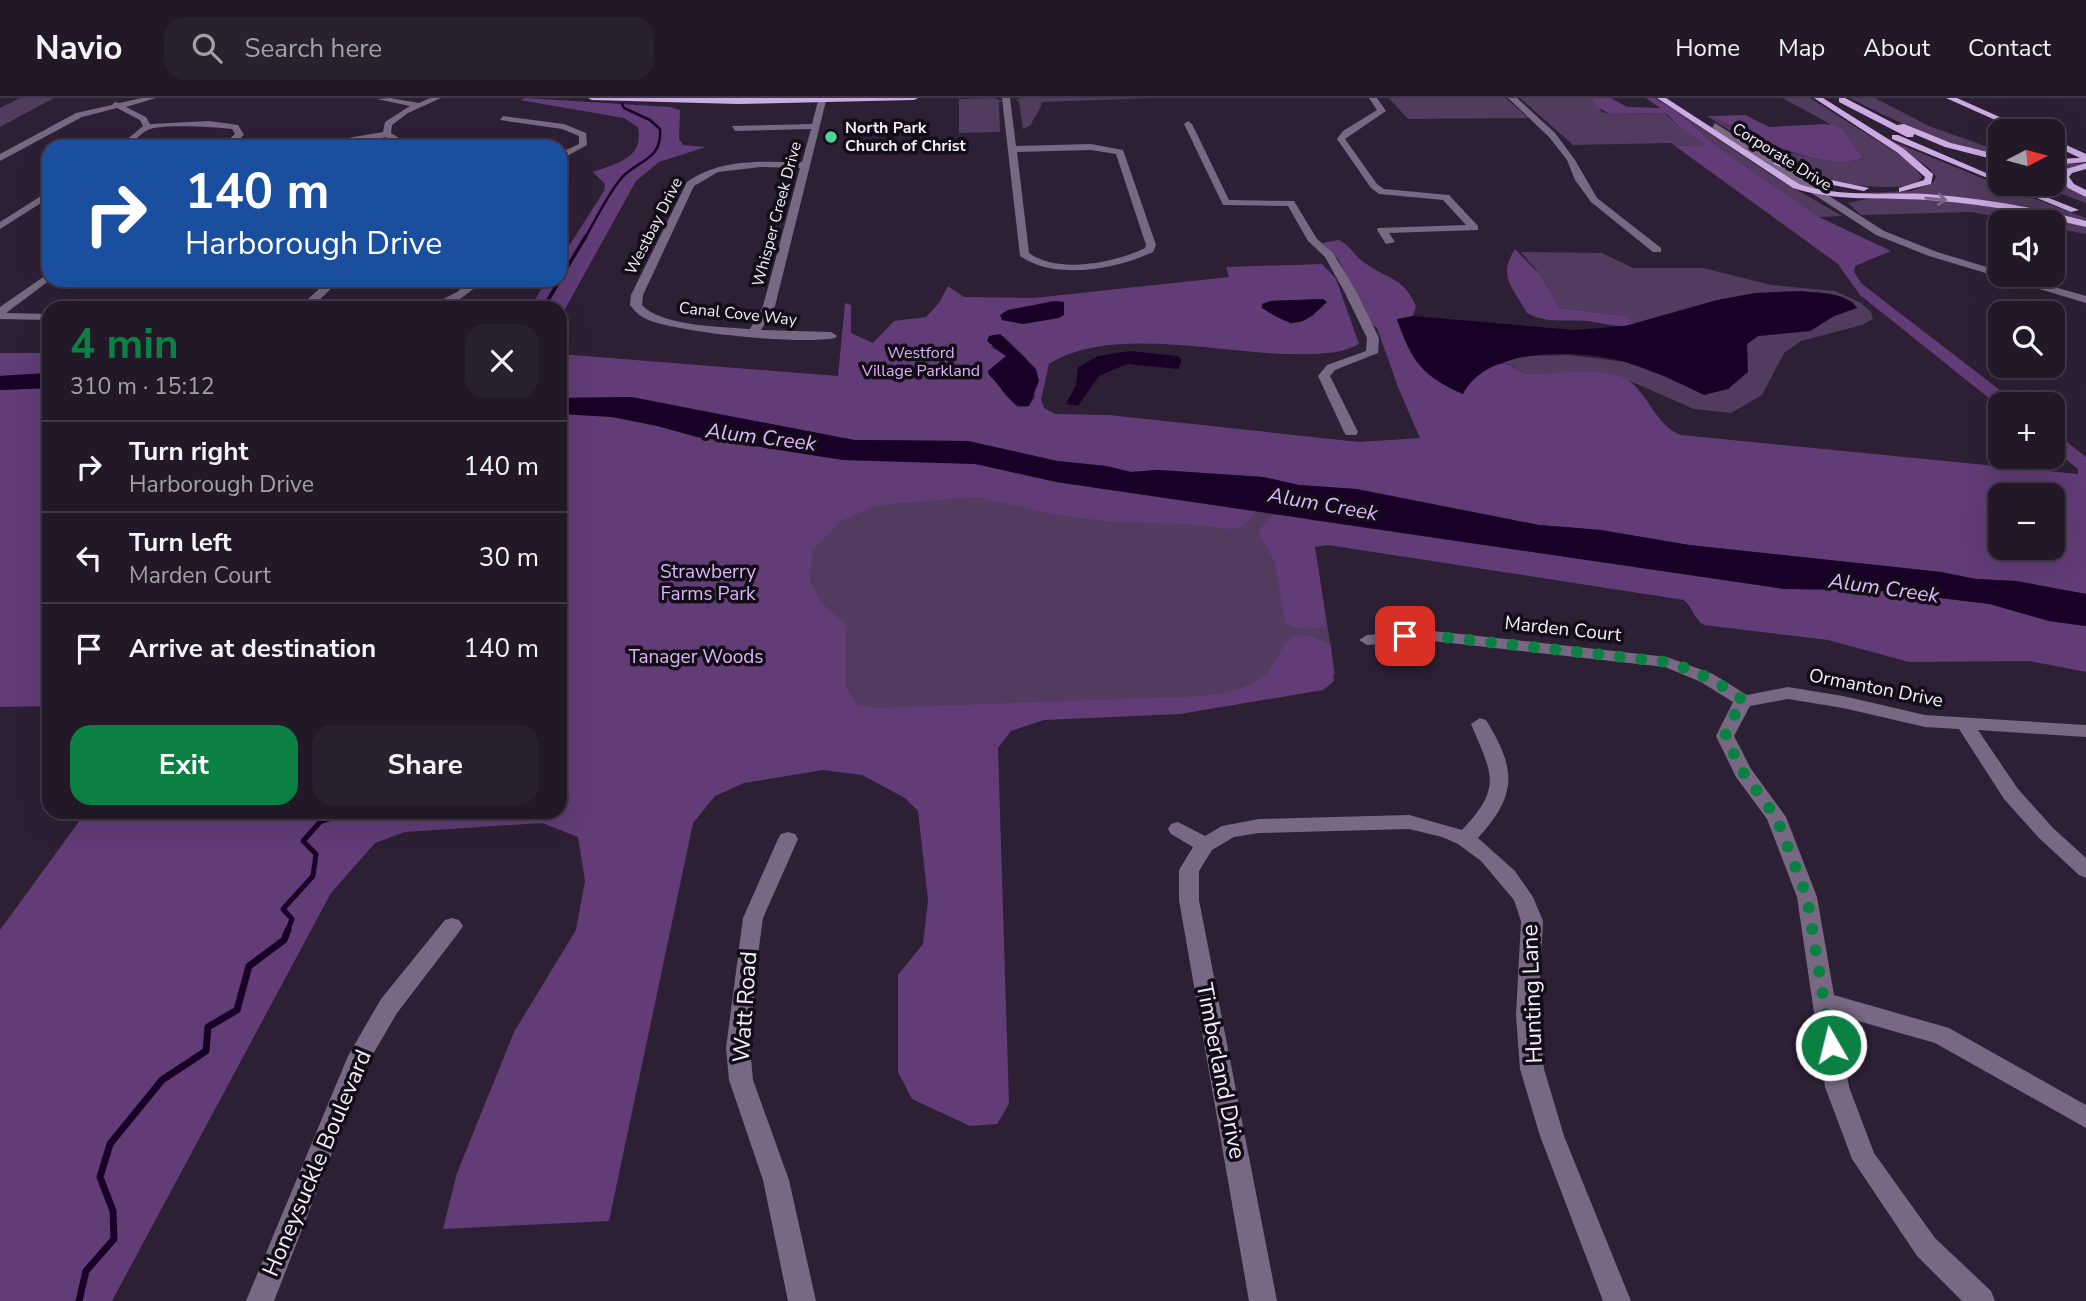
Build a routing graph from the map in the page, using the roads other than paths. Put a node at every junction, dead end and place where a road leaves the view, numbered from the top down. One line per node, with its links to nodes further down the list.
1 (111, 98): 16 (street)
2 (152, 98): 16 (street)
3 (438, 98): 17 (street)
4 (592, 98): 15 (main road)
5 (914, 98): 15 (main road)
6 (1006, 98): 31 (street)
7 (1373, 98): 51 (street)
8 (1512, 98): 52 (street)
9 (1661, 98): 45 (main road, Corporate Drive)
10 (1672, 98): 22 (main road, Corporate Drive)
11 (1819, 98): 40 (main road); 41 (main road)
12 (1840, 98): 34 (main road); 39 (main road)
13 (1950, 98): 19 (main road)
14 (382, 99): 17 (street)
15 (822, 101): 21 (street, Whisper Creek Drive)
16 (118, 105): 23 (street); 33 (street)
17 (419, 105): 25 (street)
18 (503, 118): 32 (street)
19 (1999, 119)
20 (1188, 124): 66 (street)
21 (816, 126): 24 (street); 37 (street, Whisper Creek Drive)
22 (1716, 126): 41 (main road); 45 (street, Corporate Drive)
23 (147, 127): 26 (street); 27 (street)
24 (735, 128)
25 (387, 134): 28 (street); 29 (street)
26 (131, 140)
27 (233, 140)
28 (351, 140)
29 (397, 140)
30 (2065, 148): 35 (main road)
31 (1012, 149): 31 (street)
32 (567, 154)
33 (3, 155)
34 (1988, 155)
35 (2086, 158): 36 (main road)
36 (2065, 161)
37 (807, 165): 62 (street, Westbay Drive); 64 (street, Whisper Creek Drive)
38 (2086, 166): 42 (main road)
39 (1988, 169)
40 (1988, 177)
41 (1892, 190): 45 (main road)
42 (2086, 194)
43 (2037, 196): 48 (main road)
44 (2058, 196): 47 (main road)
45 (1820, 197): 49 (main road, one-way to 49); 53 (street, Corporate Drive)
46 (42, 199): 50 (street)
47 (2086, 206)
48 (2086, 215)
49 (2086, 224)
50 (0, 226)
51 (1390, 242)
52 (1657, 250)
53 (1988, 271)
54 (42, 281): 61 (street)
55 (327, 287): 59 (street)
56 (469, 287): 60 (street)
57 (2042, 287): 58 (street, Corporate Drive)
58 (2086, 300)
59 (312, 301)
60 (446, 301)
61 (0, 314): 63 (street)
62 (644, 314): 64 (street, Canal Cove Way)
63 (42, 317)
64 (754, 331): 65 (street, Canal Cove Way)
65 (831, 336)
66 (1351, 432)
67 (1367, 640): 68 (street, Marden Court)
68 (1744, 701): 70 (street, Ormanton Drive); 78 (street)
69 (1480, 724): 74 (street)
70 (1965, 725): 71 (street, Ormanton Drive); 76 (street)
71 (2086, 731)
72 (1178, 829): 75 (street)
73 (788, 839): 81 (street, Watt Road)
74 (1465, 839): 75 (street, Hunting Lane); 83 (street, Hunting Lane)
75 (1205, 845): 82 (street, Timberland Drive)
76 (2086, 870)
77 (452, 926): 80 (street, Honeysuckle Boulevard)
78 (1825, 1002): 79 (street); 84 (street)
79 (2086, 1117)
80 (260, 1301)
81 (802, 1301)
82 (1263, 1301)
83 (1617, 1301)
84 (1981, 1301)

